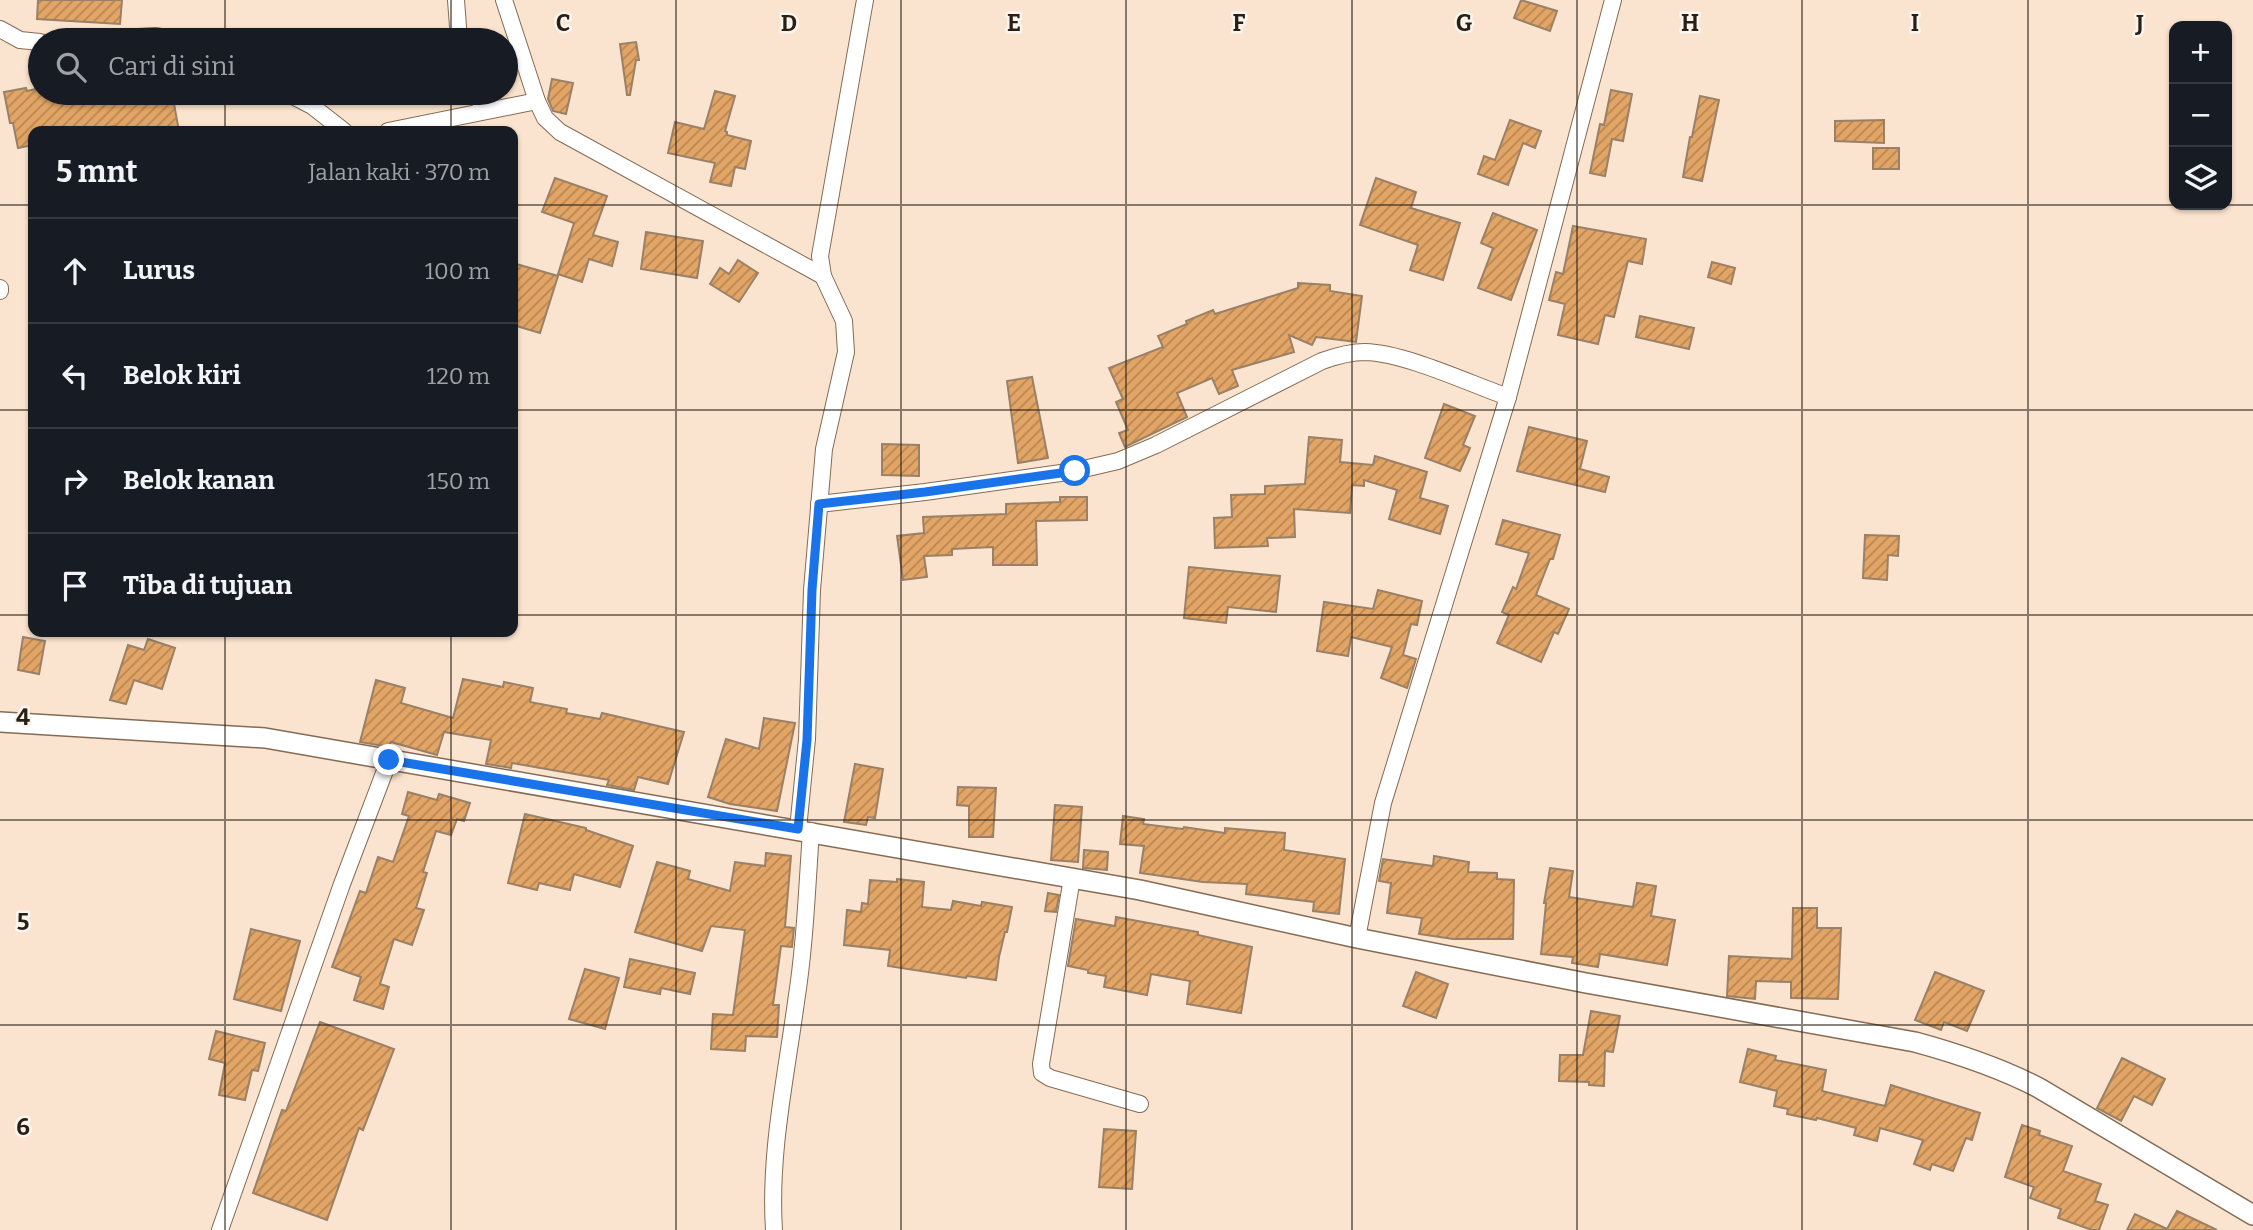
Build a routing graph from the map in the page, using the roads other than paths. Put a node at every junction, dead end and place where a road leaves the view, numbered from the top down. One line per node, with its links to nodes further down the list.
1 (456, 0): 5 (street)
2 (504, 0): 6 (street)
3 (865, 0): 18 (street)
4 (1613, 0): 19 (street)
5 (458, 28)
6 (513, 28)
7 (0, 29): 8 (street)
8 (28, 41)
9 (518, 43): 10 (street)
10 (537, 101): 14 (street); 18 (street)
11 (310, 105): 16 (street)
12 (481, 105): 15 (street)
13 (516, 105): 15 (street)
14 (518, 105)
15 (484, 111): 17 (street)
16 (338, 126)
17 (412, 126)
18 (822, 276): 20 (street)
19 (1507, 397): 20 (street); 25 (street)
20 (819, 504): 23 (street)
21 (0, 722): 22 (street)
22 (389, 760): 23 (street); 28 (street)
23 (804, 830): 24 (street); 29 (street)
24 (1072, 878): 25 (street); 26 (street)
25 (1357, 938): 27 (street)
26 (1140, 1104)
27 (2253, 1215)
28 (220, 1230)
29 (774, 1230)

